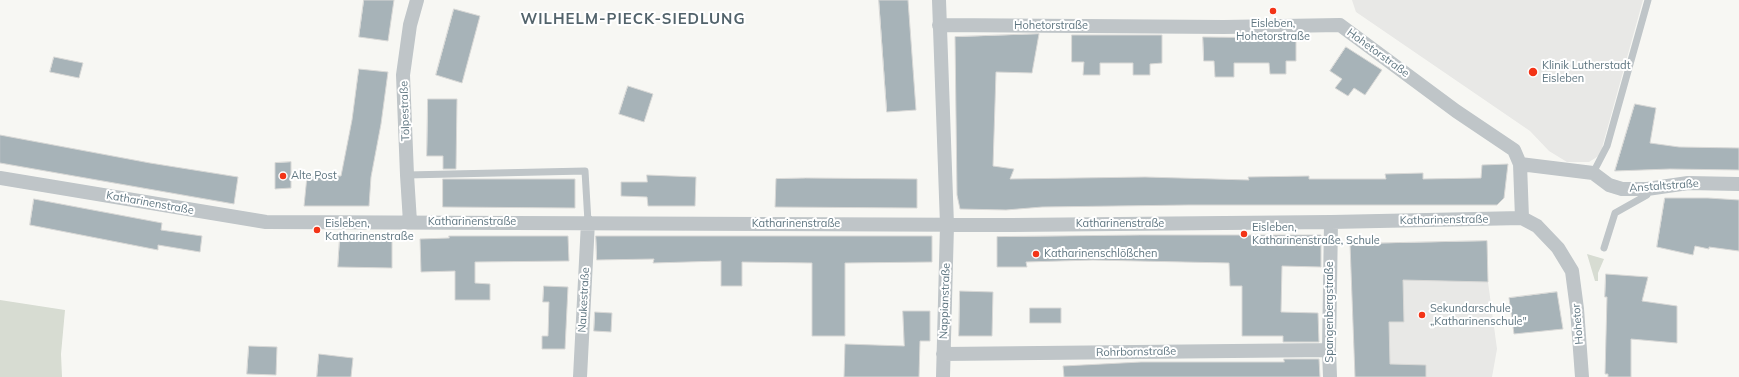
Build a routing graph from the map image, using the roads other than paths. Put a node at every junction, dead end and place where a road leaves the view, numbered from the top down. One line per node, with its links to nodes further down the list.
1 (417, 0): 7 (street, Tölpestraße)
2 (939, 0): 4 (street, Nappianstraße)
3 (1648, 0): 6 (lane)
4 (939, 25): 5 (street, Hohetorstraße); 15 (street, Nappianstraße)
5 (1520, 164): 6 (street); 11 (street)
6 (1594, 173): 10 (street, Anstaltstraße)
7 (407, 175): 12 (street, Tölpestraße); 13 (lane)
8 (0, 178): 12 (street, Katharinenstraße)
9 (1739, 184): 10 (street, Anstaltstraße)
10 (1647, 189): 16 (lane)
11 (1522, 218): 14 (street, Katharinenstraße); 22 (street, Hohetor)
12 (410, 222): 13 (street, Katharinenstraße)
13 (588, 222): 15 (street, Katharinenstraße); 19 (street, Naukestraße)
14 (1331, 222): 15 (street, Katharinenstraße); 17 (street, Spangenbergstraße)
15 (947, 225): 18 (street, Nappianstraße)
16 (1604, 248)
17 (1329, 350): 18 (street, Rohrbornstraße); 21 (street, Spangenbergstraße)
18 (943, 354): 20 (street, Nappianstraße)
19 (580, 377)
20 (943, 377)
21 (1330, 377)
22 (1582, 377)

